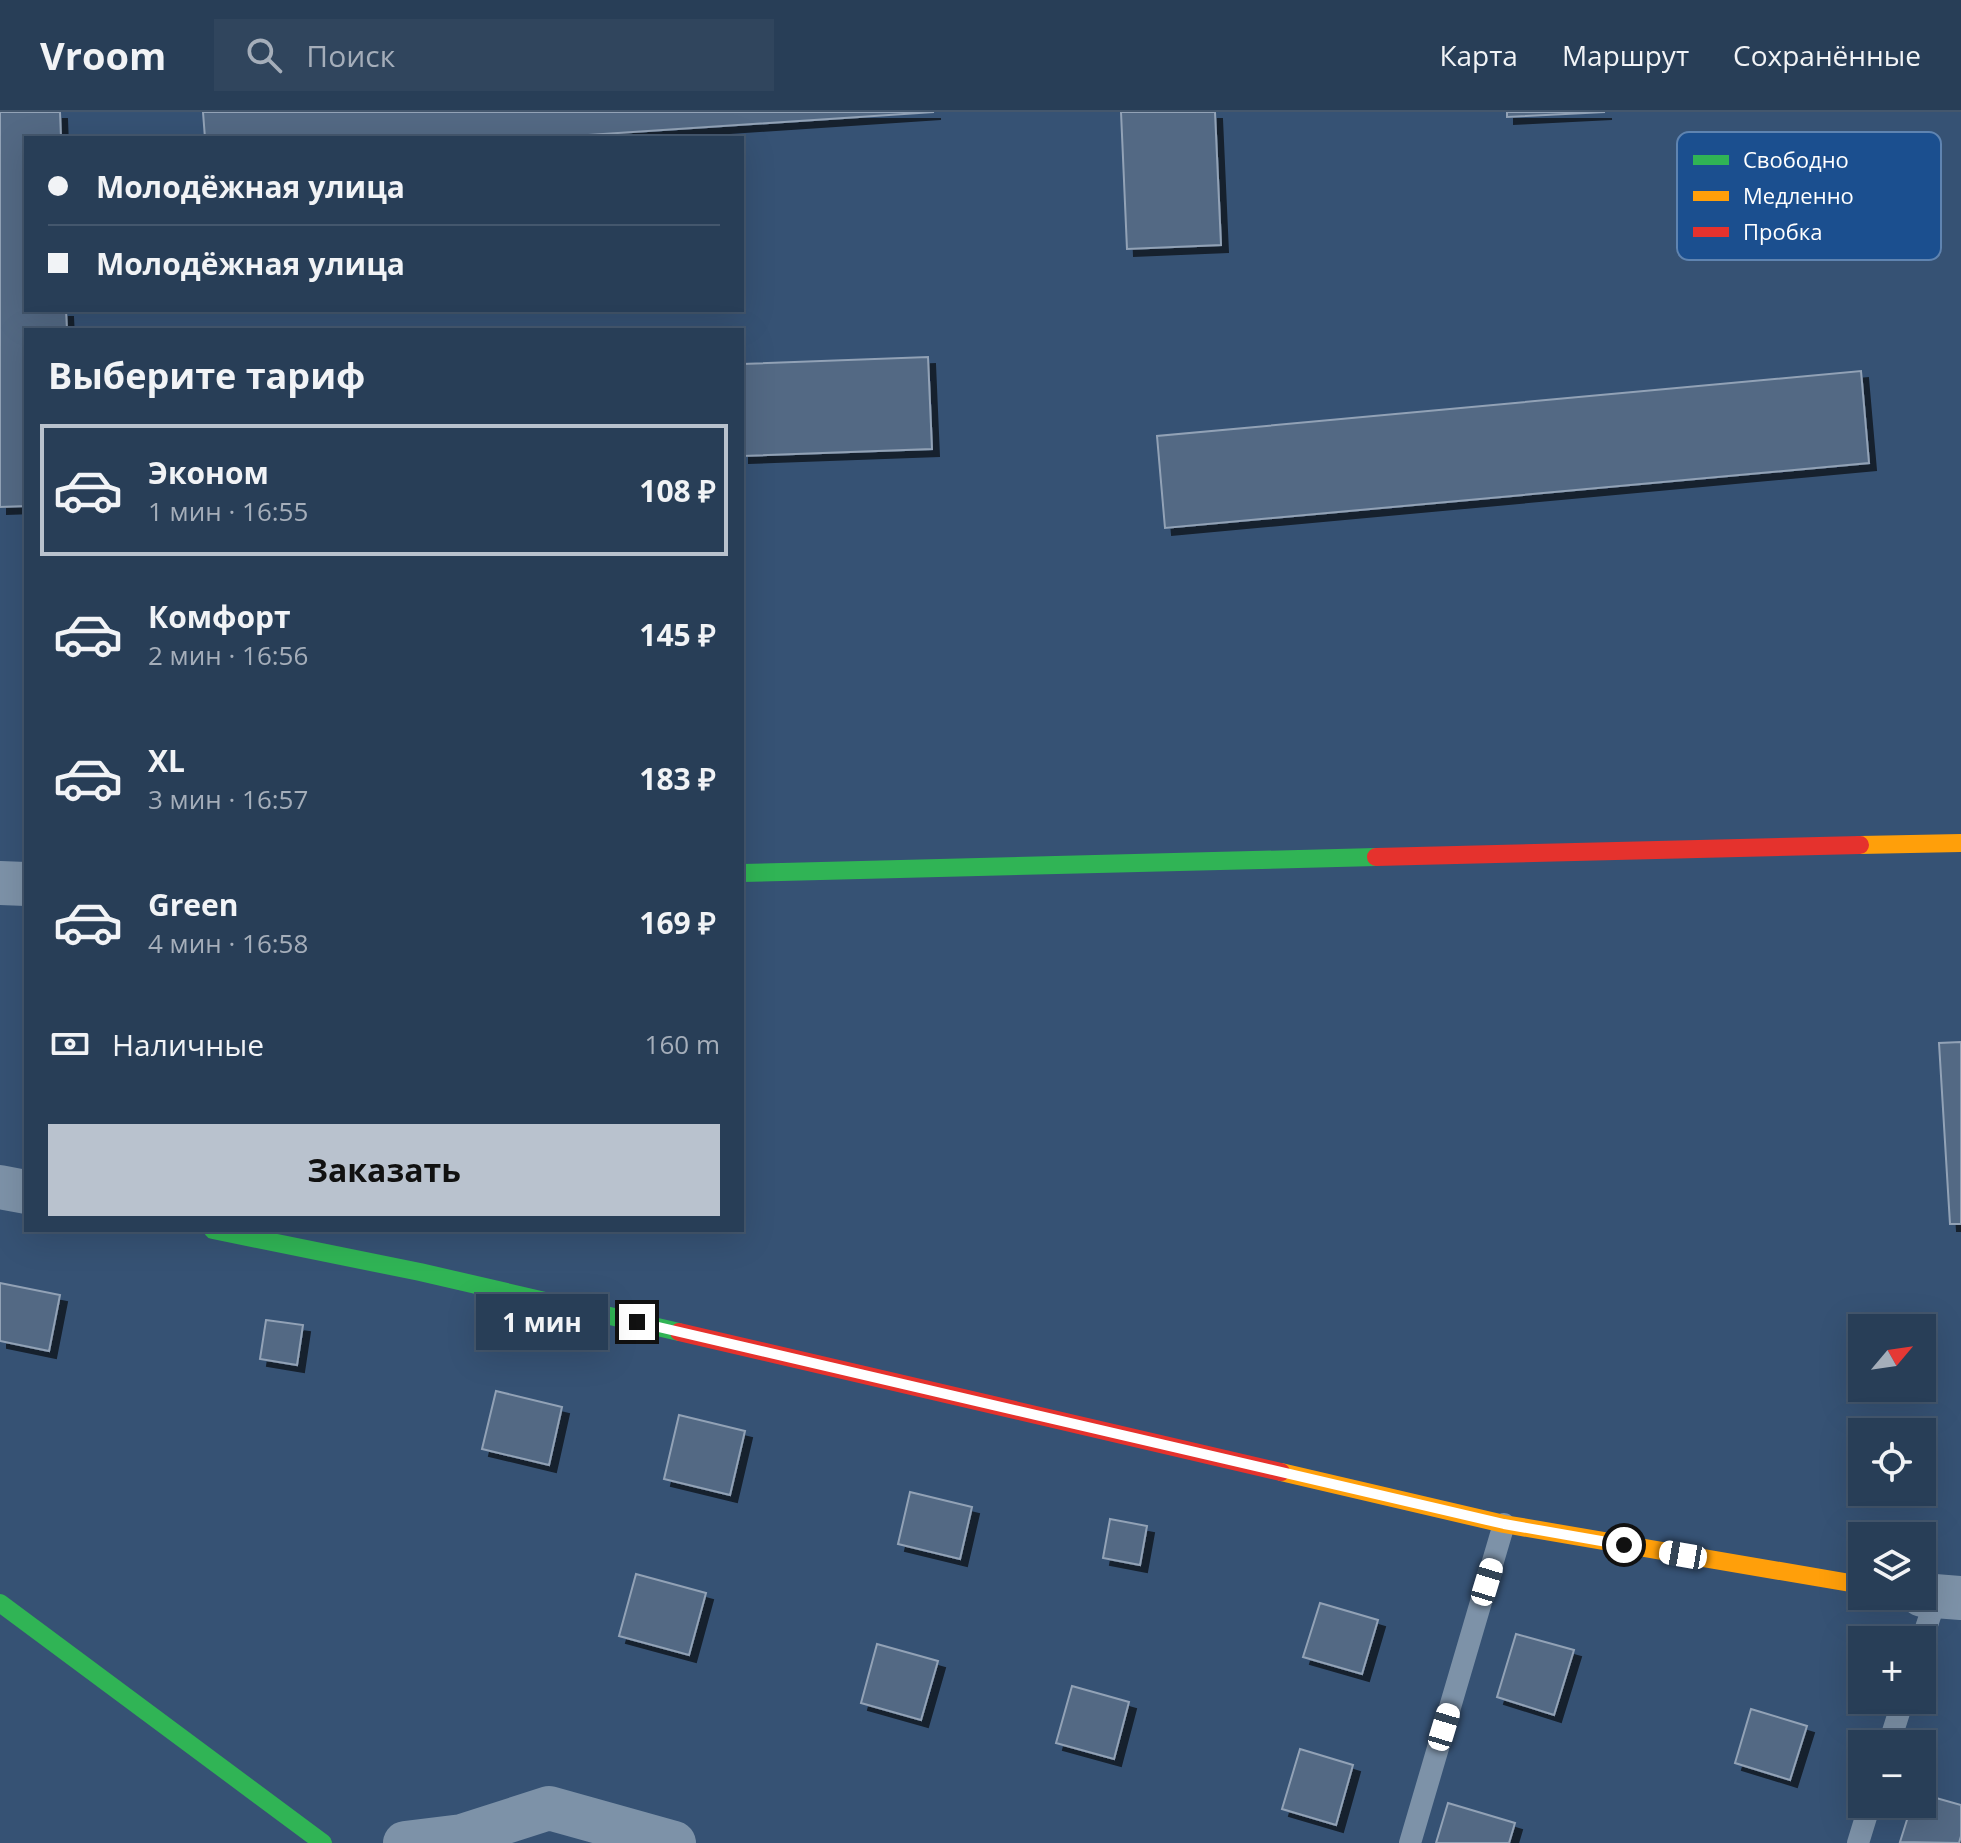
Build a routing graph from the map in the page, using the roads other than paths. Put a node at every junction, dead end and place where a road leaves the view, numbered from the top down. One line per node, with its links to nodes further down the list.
1 (1961, 843): 2 (street)
2 (744, 873)
3 (0, 883): 4 (street)
4 (24, 884)
5 (0, 1187): 6 (street)
6 (24, 1192)
7 (223, 1232): 8 (street)
8 (1504, 1524): 9 (street); 17 (lane)
9 (1848, 1583)
10 (1940, 1597): 12 (lane)
11 (0, 1603): 14 (street)
12 (1928, 1626)
13 (1866, 1818): 18 (lane)
14 (323, 1843)
15 (405, 1843): 16 (street)
16 (674, 1843)
17 (1410, 1843)
18 (1858, 1843)

